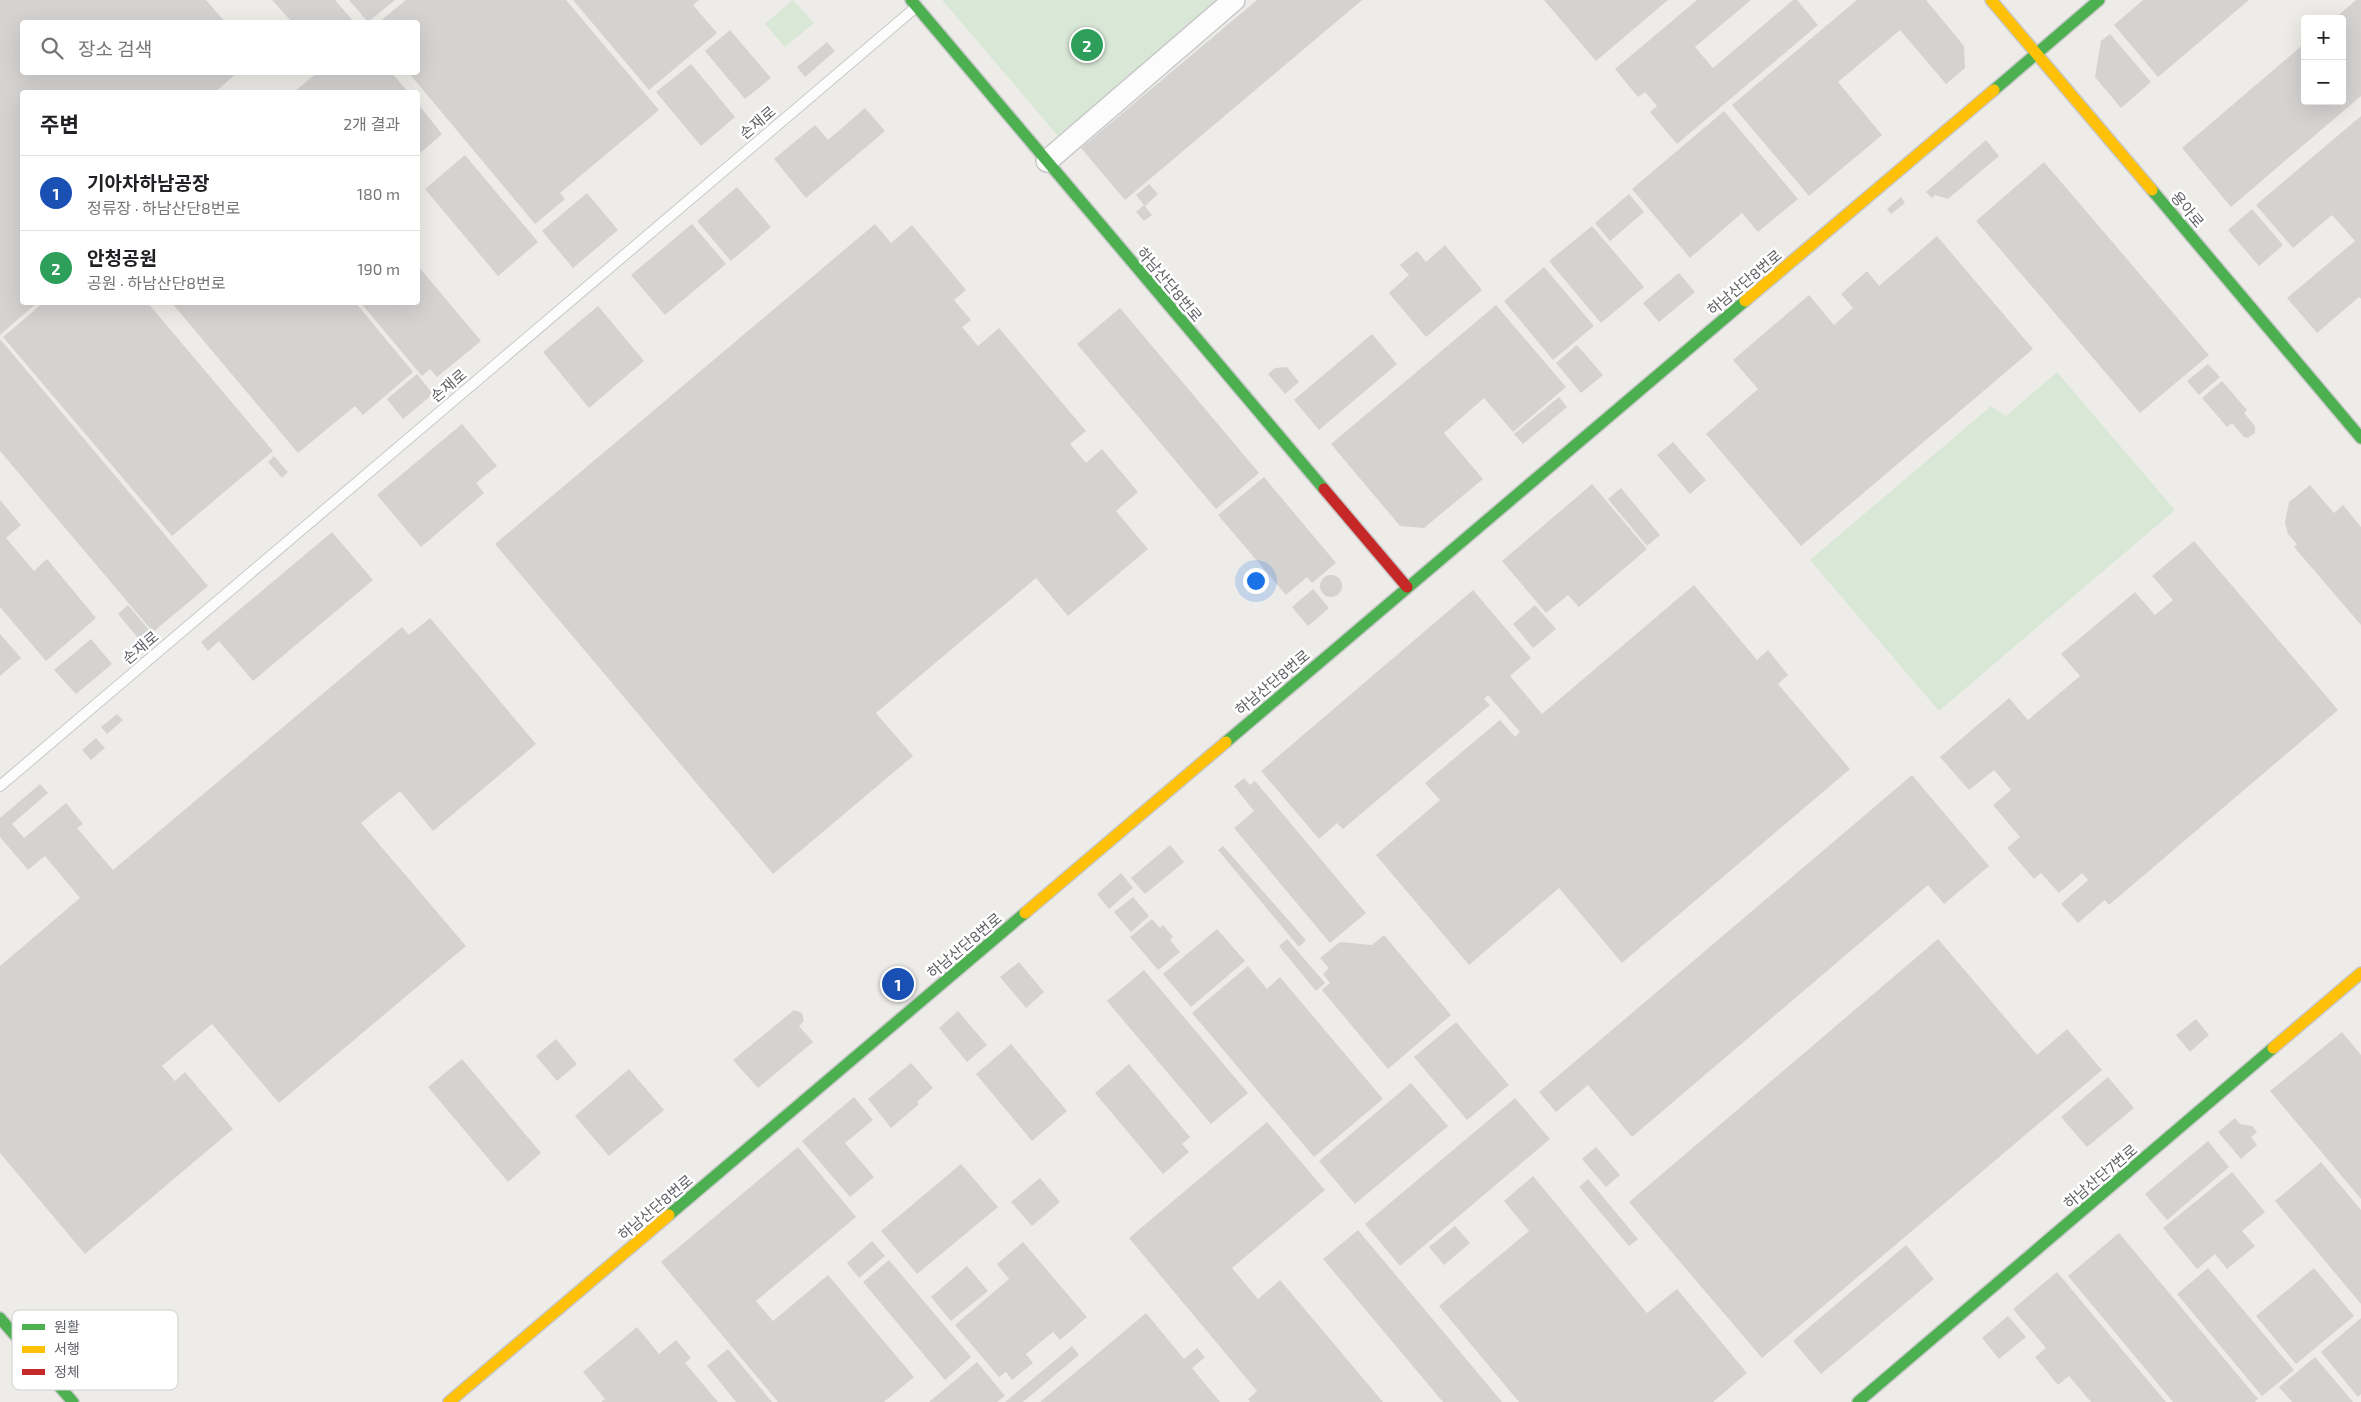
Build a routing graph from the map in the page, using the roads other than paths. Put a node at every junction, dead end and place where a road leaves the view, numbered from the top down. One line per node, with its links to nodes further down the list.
1 (1234, 0): 6 (street)
2 (1991, 0): 5 (street, 용아로)
3 (2099, 0): 5 (street, 하남산단8번로)
4 (914, 3): 6 (street, 하남산단8번로); 9 (lane, 손재로)
5 (2037, 53): 7 (street, 용아로); 8 (street, 하남산단8번로)
6 (1046, 161): 8 (street, 하남산단8번로)
7 (2361, 438)
8 (1407, 587): 15 (street, 하남산단8번로)
9 (0, 786)
10 (2361, 973): 16 (street, 하남산단7번로)
11 (0, 1318): 12 (street)
12 (12, 1332)
13 (63, 1390): 14 (street)
14 (73, 1402)
15 (448, 1402)
16 (1858, 1402)

